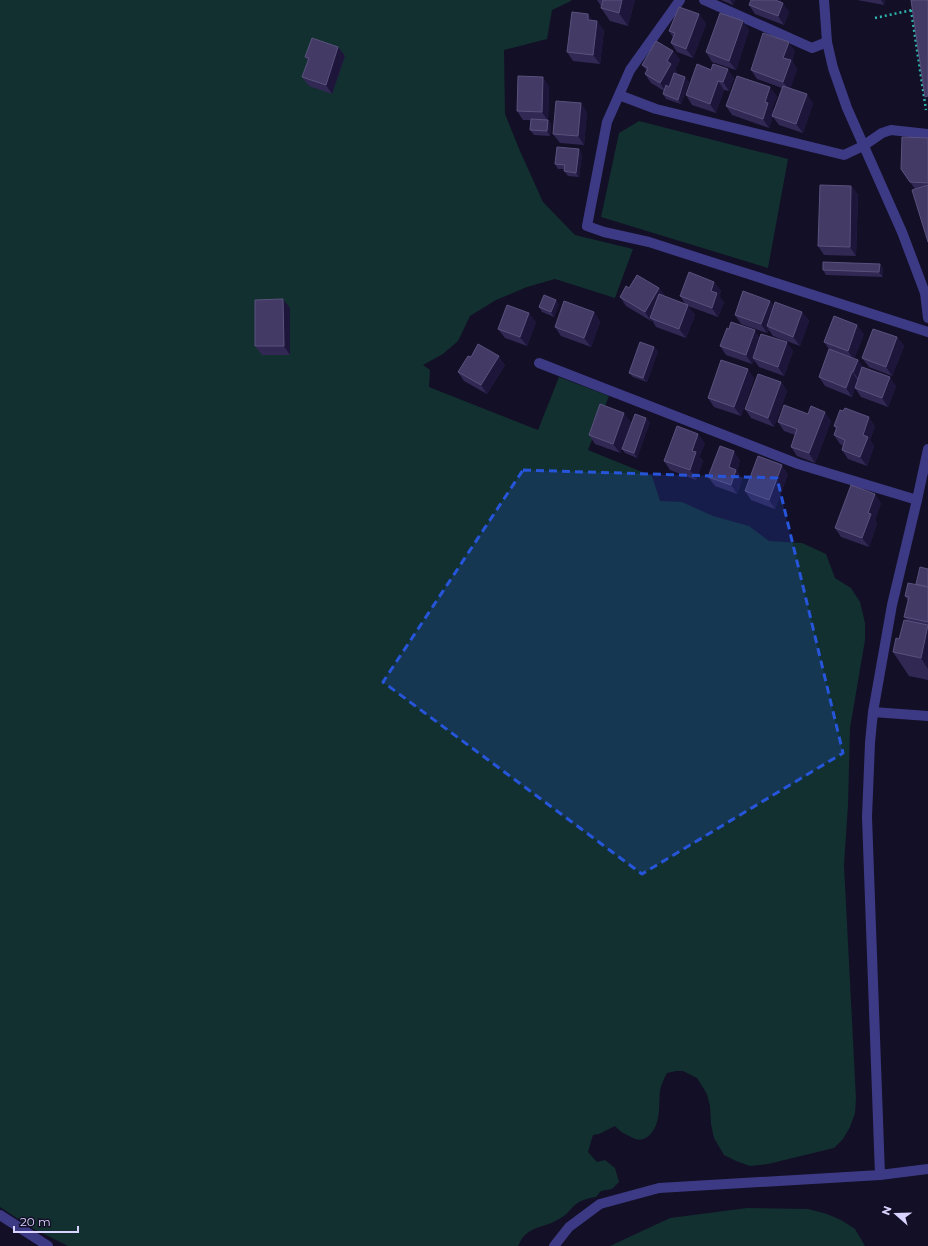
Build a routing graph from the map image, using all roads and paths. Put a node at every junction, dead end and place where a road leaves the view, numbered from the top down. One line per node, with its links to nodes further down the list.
1 (680, 0): 8 (street)
2 (704, 0): 7 (street)
3 (824, 0): 7 (street)
4 (919, 9): 5 (path)
5 (911, 10): 6 (path); 9 (path)
6 (875, 18)
7 (826, 42): 11 (street)
8 (619, 95): 11 (street); 13 (street)
9 (926, 110)
10 (928, 134): 11 (street)
11 (863, 146): 12 (street)
12 (928, 318)
13 (928, 332)
14 (539, 363): 16 (street)
15 (928, 449): 16 (street)
16 (917, 500): 17 (street)
17 (873, 712): 18 (street); 20 (street)
18 (928, 716)
19 (928, 1169): 20 (street)
20 (880, 1176): 23 (street)
21 (0, 1215): 22 (street)
22 (48, 1246)
23 (554, 1246)

